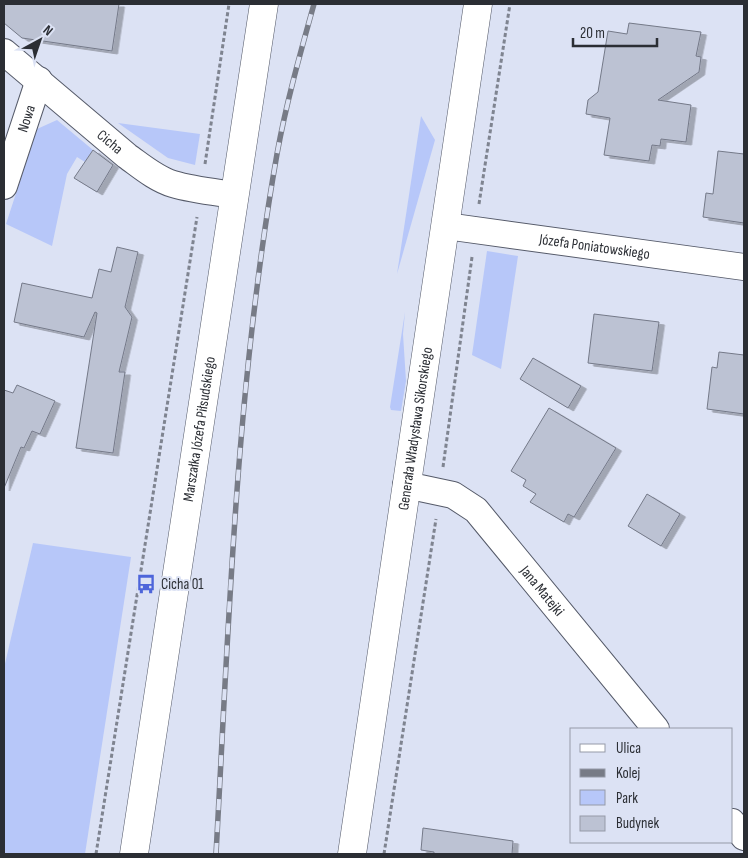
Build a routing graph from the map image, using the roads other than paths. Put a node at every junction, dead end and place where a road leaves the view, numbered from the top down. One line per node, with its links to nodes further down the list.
1 (264, 4): 6 (main road, Marszałka Józefa Piłsudskiego)
2 (478, 4): 7 (main road, Generała Władysława Sikorskiego)
3 (4, 52): 4 (street, Cicha)
4 (39, 80): 5 (street, Nowa); 6 (street, Cicha)
5 (4, 186)
6 (235, 195): 13 (main road, Marszałka Józefa Piłsudskiego)
7 (446, 226): 8 (street, Józefa Poniatowskiego); 9 (main road, Generała Władysława Sikorskiego)
8 (744, 267)
9 (406, 485): 10 (street, Jana Matejki); 14 (main road, Generała Władysława Sikorskiego)
10 (655, 728)
11 (733, 823): 12 (street)
12 (744, 837)
13 (134, 854)
14 (352, 854)

